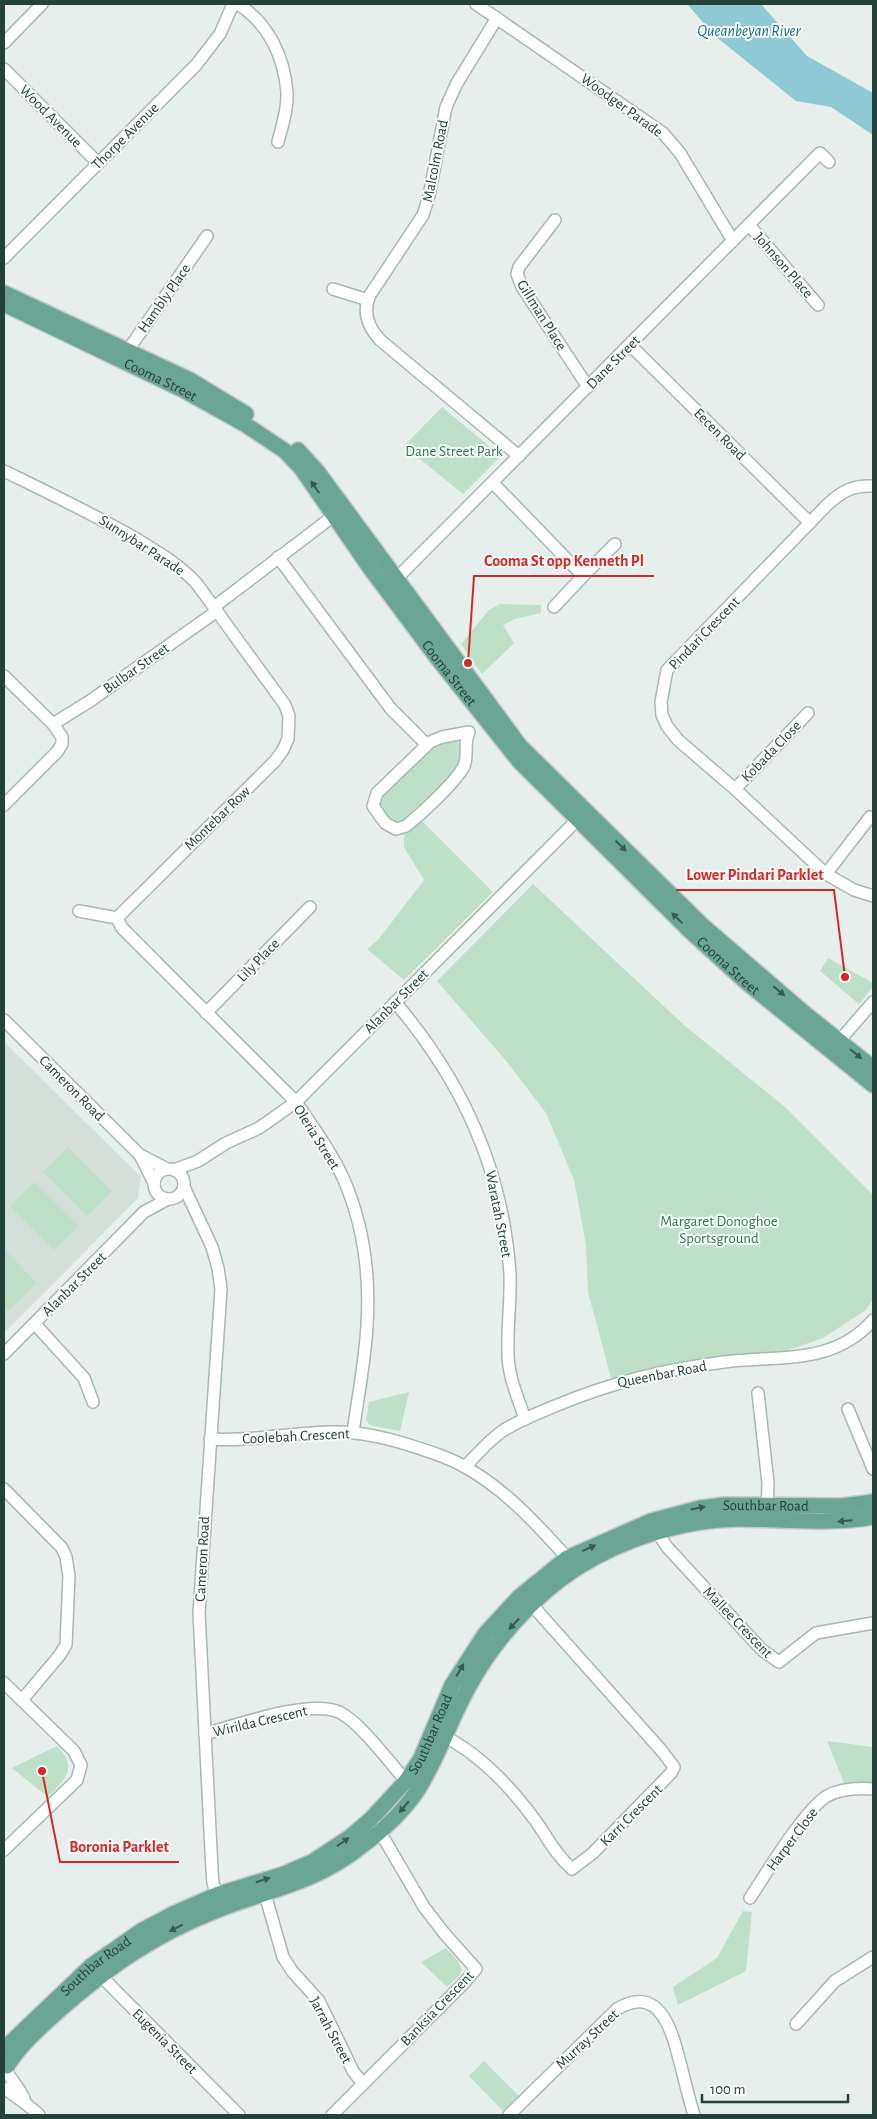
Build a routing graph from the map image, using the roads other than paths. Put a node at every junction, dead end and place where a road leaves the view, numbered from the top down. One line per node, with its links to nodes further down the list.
1 (42, 4): 6 (street)
2 (233, 4): 9 (street, Thorpe Avenue)
3 (238, 4): 8 (street)
4 (476, 4): 5 (street, Woodger Parade)
5 (497, 18): 14 (street, Woodger Parade); 18 (street, Malcolm Road)
6 (4, 43)
7 (4, 69): 9 (street, Wood Avenue)
8 (278, 142)
9 (98, 162): 15 (street, Thorpe Avenue)
10 (829, 162): 12 (street, Dane Street)
11 (555, 220): 23 (street, Gillman Place)
12 (749, 225): 14 (street, Dane Street); 20 (street, Johnson Place)
13 (207, 236): 22 (street, Hambly Place)
14 (733, 241): 21 (street, Dane Street)
15 (4, 258)
16 (332, 289): 18 (street)
17 (4, 293): 22 (main road, Cooma Street)
18 (368, 300): 24 (street)
19 (4, 304): 22 (main road, Cooma Street)
20 (818, 305)
21 (630, 344): 23 (street, Dane Street); 29 (street, Eecen Road)
22 (125, 354): 28 (main road, Cooma Street)
23 (588, 387): 24 (street, Dane Street)
24 (519, 456): 26 (street, Dane Street)
25 (4, 471): 36 (street, Sunnybar Parade)
26 (493, 483): 33 (street); 34 (street, Dane Street)
27 (873, 486): 29 (street, Pindari Crescent)
28 (339, 512): 30 (main road, Cooma Street); 32 (street, Bulbar Street); 34 (main road, Cooma Street)
29 (810, 524): 45 (street, Pindari Crescent)
30 (352, 539): 34 (main road); 37 (main road, Cooma Street)
31 (615, 544): 33 (street)
32 (278, 557): 36 (street, Bulbar Street); 44 (street)
33 (583, 576): 35 (street)
34 (396, 579): 37 (main road); 41 (main road, Cooma Street)
35 (554, 607)
36 (216, 609): 39 (street, Sunnybar Parade); 42 (street, Bulbar Street)
37 (418, 632): 41 (main road, Cooma Street)
38 (4, 676): 42 (street)
39 (285, 704): 53 (street, Montebar Row)
40 (808, 713): 45 (street, Kobada Close)
41 (490, 716): 43 (street); 47 (main road, Cooma Street)
42 (53, 724): 46 (street)
43 (469, 732): 44 (street); 44 (street)
44 (427, 745)
45 (735, 789): 49 (street, Pindari Crescent)
46 (4, 805)
47 (582, 815): 54 (street, Alanbar Street); 58 (main road, Cooma Street)
48 (870, 816): 49 (street)
49 (826, 874): 50 (street, Pindari Crescent)
50 (873, 896)
51 (310, 907): 56 (street, Lily Place)
52 (79, 910): 53 (street)
53 (117, 918): 56 (street, Oleria Street)
54 (395, 1002): 61 (street, Alanbar Street); 76 (street, Waratah Street)
55 (873, 1002): 58 (street)
56 (206, 1013): 61 (street, Oleria Street)
57 (4, 1020): 62 (street, Cameron Road)
58 (835, 1045): 59 (main road, Cooma Street, one-way to 59); 60 (main road, Cooma Street)
59 (873, 1068)
60 (873, 1086)
61 (296, 1102): 63 (street, Alanbar Street); 77 (street, Oleria Street)
62 (140, 1155): 64 (street, Cameron Road); 66 (street, Cameron Road)
63 (198, 1161): 64 (street, Alanbar Street); 65 (street, Alanbar Street)
64 (171, 1170): 65 (street); 66 (street)
65 (184, 1184): 67 (street); 69 (street, Cameron Road)
66 (155, 1185): 67 (street); 68 (street, Alanbar Street)
67 (170, 1199): 68 (street, Alanbar Street); 69 (street)
68 (144, 1212): 71 (street, Alanbar Street)
69 (196, 1213): 78 (street, Cameron Road)
70 (873, 1320): 76 (street, Queenbar Road)
71 (34, 1324): 72 (street, Alanbar Street); 74 (street)
72 (4, 1354)
73 (758, 1393): 83 (street)
74 (93, 1402)
75 (848, 1409): 80 (street)
76 (525, 1419): 79 (street, Queenbar Road)
77 (353, 1432): 78 (street, Coolebah Crescent); 79 (street, Coolebah Crescent)
78 (210, 1439): 93 (street, Cameron Road)
79 (466, 1467): 87 (street, Coolebah Crescent)
80 (873, 1469)
81 (4, 1489): 91 (street)
82 (873, 1502): 83 (main road, Southbar Road)
83 (768, 1504): 85 (street); 86 (main road, Southbar Road, one-way to 83)
84 (873, 1517): 85 (main road, Southbar Road, one-way to 85)
85 (767, 1520): 86 (main road, Southbar Road)
86 (654, 1527): 87 (main road, Southbar Road); 89 (street, Mallee Crescent)
87 (572, 1563): 88 (main road, Southbar Road); 92 (main road, Southbar Road, one-way to 87)
88 (532, 1606): 94 (main road, Southbar Road, one-way to 94); 94 (street, Karri Crescent)
89 (873, 1623)
90 (4, 1683): 91 (street)
91 (22, 1700): 99 (street)
92 (431, 1730): 94 (street, Karri Crescent); 95 (main road, Southbar Road)
93 (205, 1734): 95 (street, Wirilda Crescent); 102 (street, Cameron Road)
94 (445, 1736): 98 (main road, Southbar Road, one-way to 98)
95 (406, 1781): 97 (main road, Southbar Road)
96 (873, 1789): 101 (street, Harper Close)
97 (371, 1819): 98 (street, Banksia Crescent); 102 (main road, Southbar Road, one-way to 97)
98 (381, 1831): 100 (main road, Southbar Road); 108 (street, Banksia Crescent)
99 (4, 1850)
100 (266, 1894): 102 (main road, Southbar Road); 108 (street, Jarrah Street)
101 (750, 1898)
102 (219, 1902): 104 (main road, Southbar Road)
103 (873, 1958): 105 (street)
104 (95, 1971): 106 (main road, Southbar Road); 107 (main road, Southbar Road); 112 (street, Eugenia Street)
105 (796, 2024)
106 (4, 2049)
107 (5, 2069): 110 (street)
108 (363, 2084): 113 (street, Banksia Crescent)
109 (4, 2088): 110 (street)
110 (26, 2102): 111 (street)
111 (39, 2115)
112 (239, 2115)
113 (332, 2115)
114 (510, 2115): 115 (street, Murray Street)
115 (694, 2115)

